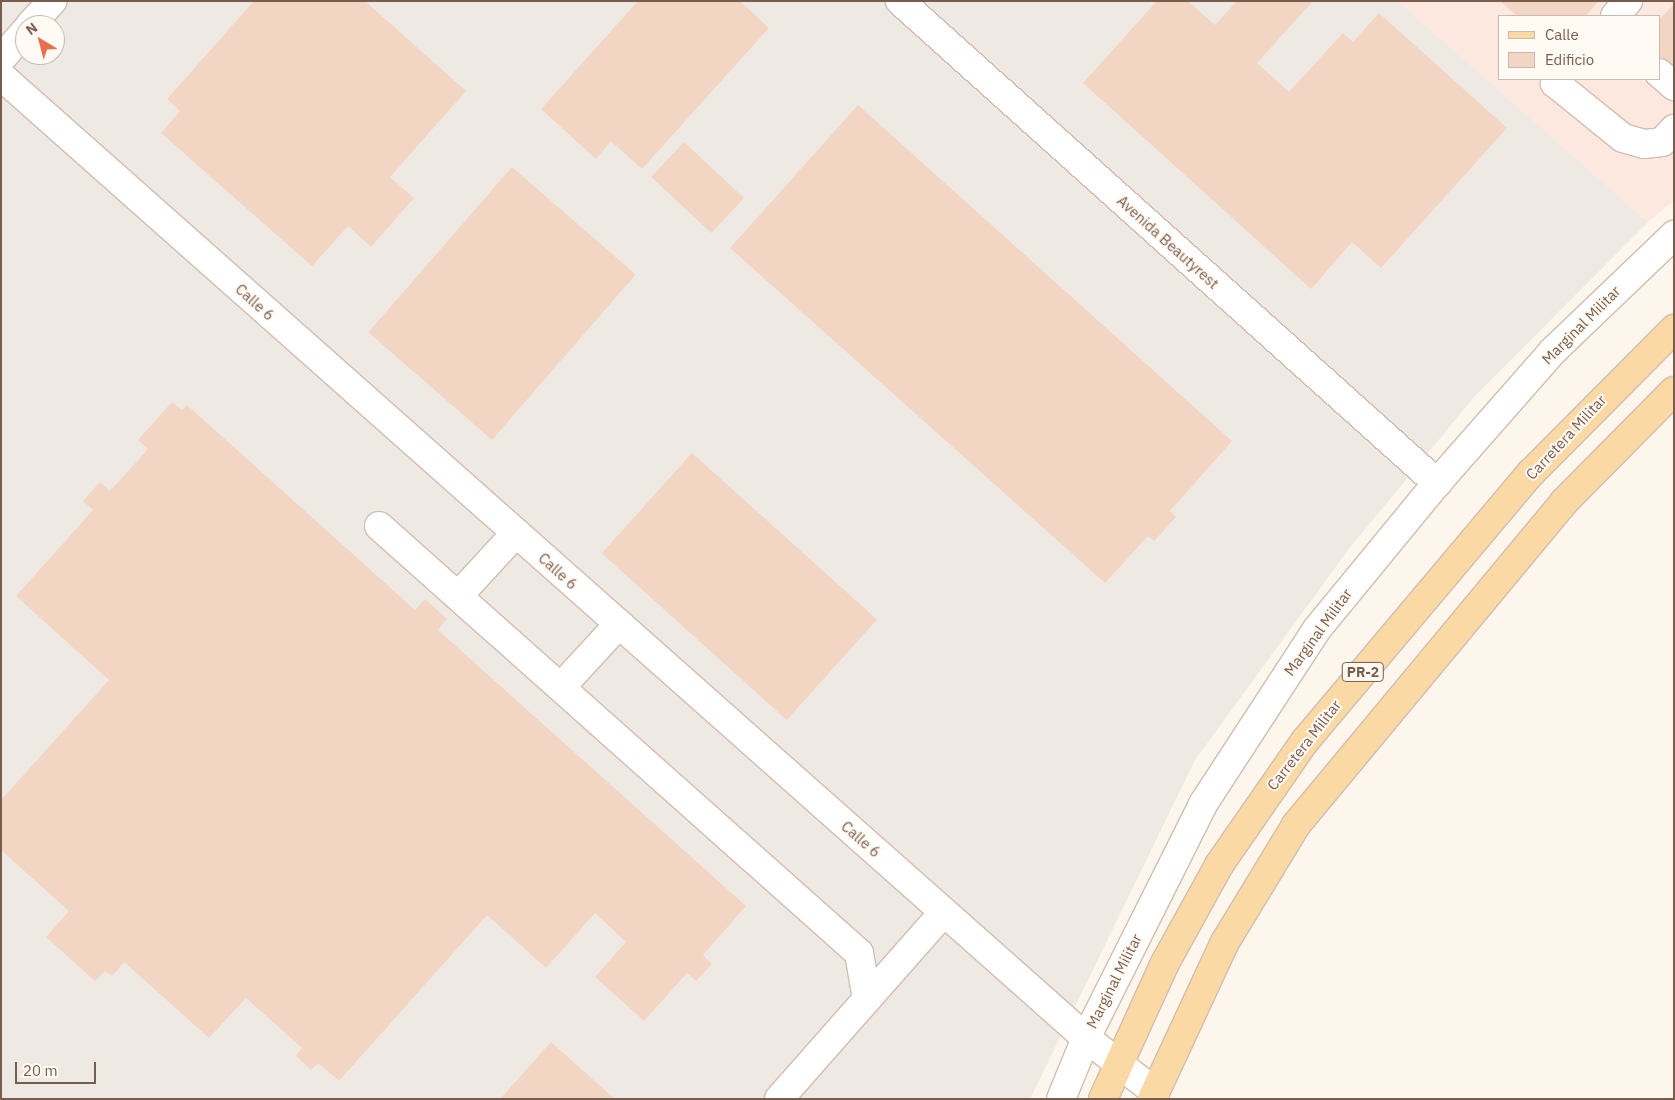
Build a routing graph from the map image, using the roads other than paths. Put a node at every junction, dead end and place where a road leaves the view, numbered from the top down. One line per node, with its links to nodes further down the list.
1 (52, 1): 4 (street)
2 (900, 1): 16 (street, Avenida Beautyrest)
3 (1628, 1): 5 (street)
4 (39, 15)
5 (1616, 15)
6 (15, 43): 7 (street)
7 (1, 59)
8 (1660, 74): 11 (street)
9 (1, 76): 18 (street, Calle 6)
10 (1558, 80): 12 (street)
11 (1674, 86)
12 (1674, 129)
13 (1674, 235): 16 (street, Marginal Militar)
14 (1674, 329): 25 (main road, Carretera Militar / PR-2)
15 (1674, 392): 26 (main road, PR-2)
16 (1436, 483): 24 (street, Marginal Militar)
17 (378, 526): 19 (street)
18 (516, 533): 19 (street); 20 (street, Calle 6)
19 (458, 596): 21 (street)
20 (618, 624): 21 (street); 22 (street, Calle 6)
21 (561, 687): 23 (street)
22 (944, 912): 23 (street); 24 (street, Calle 6)
23 (867, 999): 27 (street)
24 (1086, 1038): 25 (street, Calle 6); 28 (street, Marginal Militar)
25 (1118, 1062): 26 (street, Calle 6); 29 (main road, Carretera Militar / PR-2)
26 (1154, 1095)
27 (780, 1099)
28 (1061, 1099)
29 (1103, 1099)

